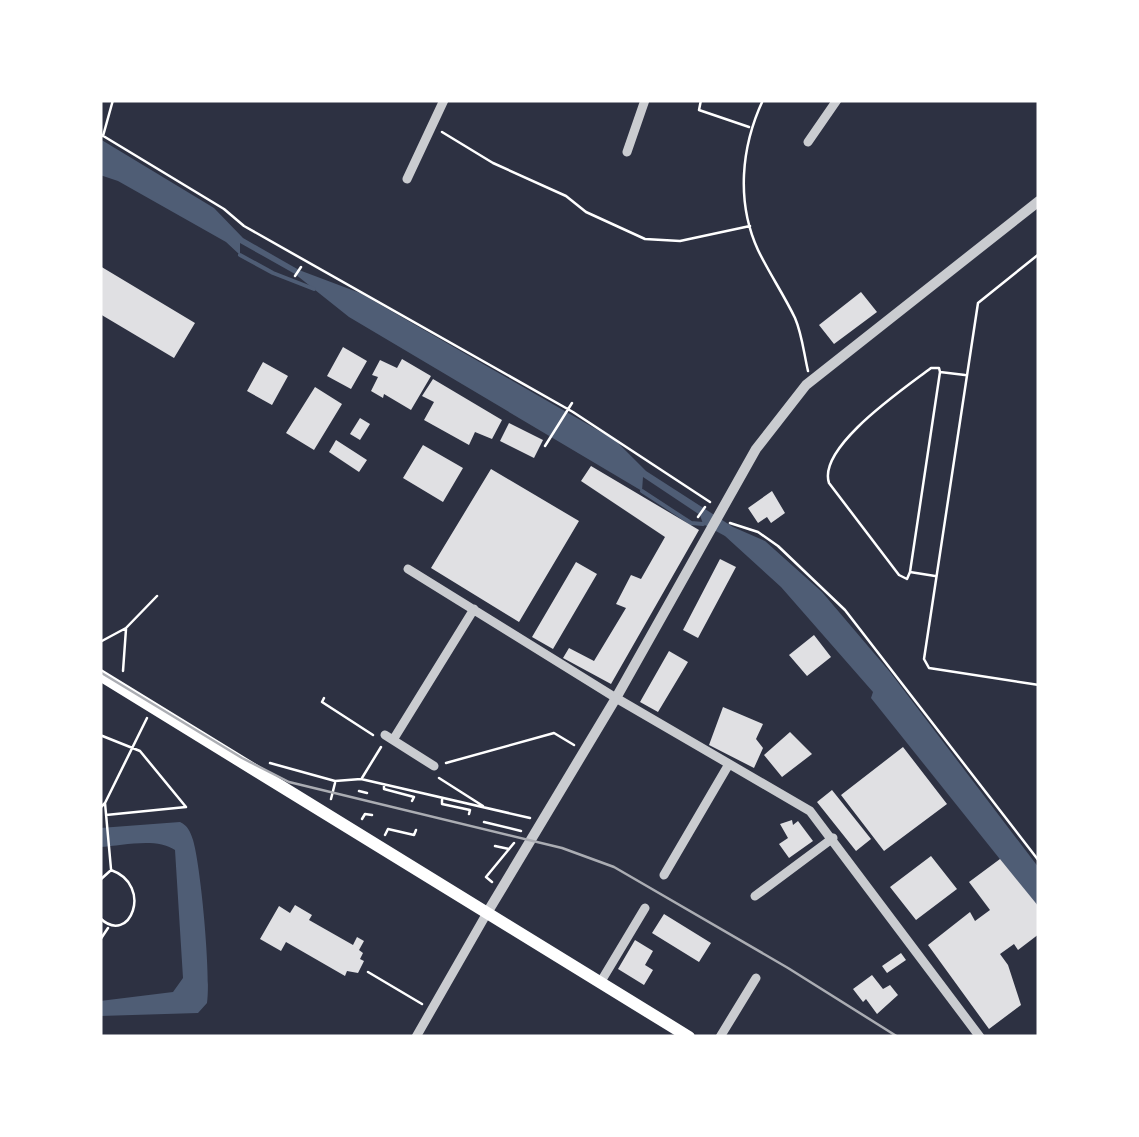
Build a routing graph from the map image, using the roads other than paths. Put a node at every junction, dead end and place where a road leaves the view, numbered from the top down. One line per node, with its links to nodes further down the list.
1 (444, 100): 6 (street)
2 (645, 100): 5 (street)
3 (837, 100): 4 (street)
4 (808, 142)
5 (628, 152)
6 (407, 179)
7 (1039, 201): 11 (street)
8 (408, 569): 9 (street)
9 (474, 610): 11 (street); 13 (street)
10 (100, 675): 18 (main road)
11 (616, 698): 12 (street); 18 (street)
12 (729, 764): 14 (street); 15 (street)
13 (436, 771)
14 (834, 838): 16 (street); 24 (street)
15 (664, 875)
16 (755, 896)
17 (645, 908): 20 (street)
18 (487, 913): 20 (main road); 21 (street)
19 (756, 978): 23 (street)
20 (600, 983): 22 (main road)
21 (416, 1037)
22 (689, 1037)
23 (720, 1037)
24 (980, 1037)

